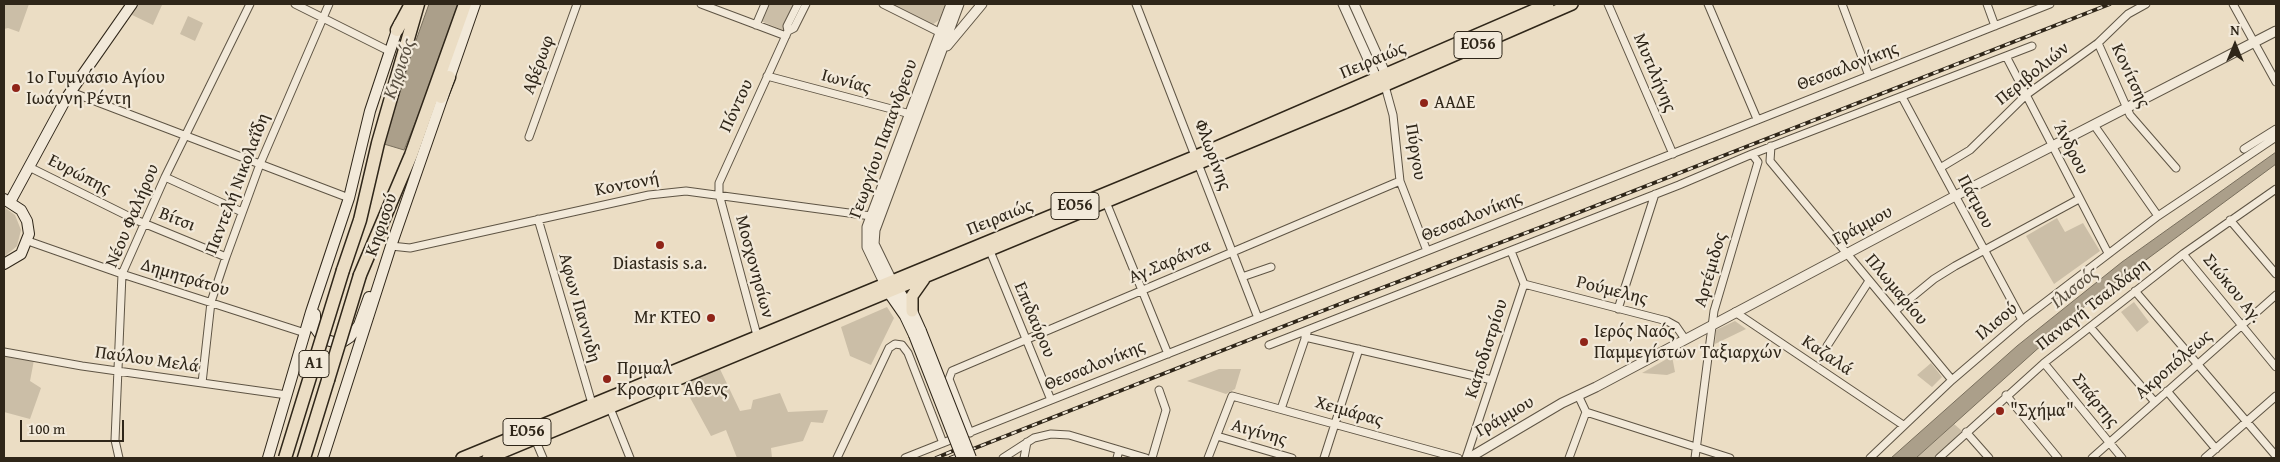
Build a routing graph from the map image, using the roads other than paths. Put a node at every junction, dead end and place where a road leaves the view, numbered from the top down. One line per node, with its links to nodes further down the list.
1 (132, 4): 50 (main road)
2 (250, 4): 58 (street, Νέου Φαλήρου)
3 (295, 4): 32 (street)
4 (329, 4): 32 (street, Παντελή Νικολαΐδη)
5 (406, 4): 35 (main road)
6 (411, 4): 35 (highway)
7 (418, 4): 168 (highway, Α1, bridge)
8 (465, 4): 66 (highway, Α1)
9 (476, 4): 47 (main road, Κηφισού)
10 (577, 4): 59 (street, Αβέρωφ)
11 (701, 4): 33 (street)
12 (764, 4): 33 (street)
13 (798, 4): 37 (street, Πόντου)
14 (806, 4): 37 (street, Πόντου)
15 (883, 4): 38 (street)
16 (950, 4): 38 (street, Γεωργίου Παπανδρεου)
17 (959, 4): 38 (street, Γεωργίου Παπανδρεου)
18 (982, 4): 43 (street)
19 (1136, 4): 67 (street, Φλωρίνης)
20 (1343, 4): 48 (street, Πύργου)
21 (1354, 4): 48 (street, Πύργου)
22 (1548, 4): 31 (main road, Πειραιώς / ΕΟ56)
23 (1572, 4): 48 (main road, Πειραιώς / ΕΟ56)
24 (1608, 4): 64 (street, Μυτιλήνης)
25 (1708, 4): 55 (street)
26 (1842, 4): 46 (street)
27 (1987, 4): 34 (street)
28 (2050, 4): 34 (street, Θεσσαλονίκης)
29 (2146, 4): 40 (street, Περιβολιών)
30 (2233, 4): 39 (street)
31 (1532, 7): 48 (main road, Πειραιώς / ΕΟ56)
32 (322, 18): 42 (street); 68 (street, Παντελή Νικολαΐδη)
33 (756, 25): 37 (street)
34 (1995, 26): 46 (street, Θεσσαλονίκης)
35 (397, 30): 42 (main road)
36 (2276, 31): 39 (street, Γράμμου)
37 (787, 34): 45 (street, Πόντου)
38 (944, 35): 43 (street, Γεωργίου Παπανδρεου); 54 (street, Γεωργίου Παπανδρεου)
39 (2255, 42): 49 (street); 53 (street, Γράμμου)
40 (2098, 43): 51 (street, Περιβολιών); 53 (street, Κονίτσης)
41 (2032, 46): 44 (street)
42 (389, 51): 78 (main road)
43 (942, 52): 54 (street, Γεωργίου Παπανδρεου)
44 (2006, 56): 51 (street, Άνδρου); 52 (street)
45 (767, 76): 54 (street, Ιωνίας); 75 (street, Πόντου)
46 (1869, 76): 55 (street, Θεσσαλονίκης)
47 (449, 77): 66 (highway); 89 (main road, Κηφισού)
48 (1383, 80): 67 (main road, Πειραιώς / ΕΟ56); 73 (street, Πύργου)
49 (2276, 82)
50 (70, 92): 58 (street); 69 (main road)
51 (2026, 95): 62 (street, Άνδρου); 70 (street, Περιβολιών)
52 (1902, 97): 61 (street); 70 (street, Πάτμου)
53 (2127, 109): 56 (street, Γράμμου); 71 (street, Κονίτσης)
54 (914, 115): 83 (street, Γεωργίου Παπανδρεου); 108 (street, Γεωργίου Παπανδρεου)
55 (1757, 119): 64 (street, Θεσσαλονίκης)
56 (2094, 126): 62 (street, Γράμμου); 84 (street)
57 (2276, 129): 63 (street)
58 (185, 135): 68 (street); 72 (street, Νέου Φαλήρου)
59 (529, 137)
60 (2276, 137): 84 (street, Ιλισού)
61 (1771, 146): 65 (street); 96 (street, Πλωμαρίου)
62 (2052, 146): 77 (street, Γράμμου); 79 (street, Άνδρου)
63 (2244, 149)
64 (1672, 154): 92 (street, Θεσσαλονίκης)
65 (1752, 154): 76 (street); 119 (street, Αρτέμιδος)
66 (411, 155): 169 (highway, Α1, bridge)
67 (1198, 159): 81 (main road, Πειραιώς / ΕΟ56); 94 (street, Φλωρίνης); 108 (main road, Πειραιώς / ΕΟ56)
68 (260, 164): 78 (street); 82 (street, Παντελή Νικολαΐδη)
69 (29, 167): 80 (main road); 87 (street, Ευρώπης)
70 (1940, 168): 77 (street, Πάτμου)
71 (2176, 168)
72 (165, 177): 82 (street); 87 (street, Νέου Φαλήρου)
73 (1400, 181): 92 (street, Πύργου); 94 (street, Αγ.Σαράντα)
74 (2276, 188): 86 (street, Παναγή Τσαλδάρη)
75 (719, 194): 83 (street, Κοντονή); 85 (street, Κοντονή); 127 (street, Μοσχονησίων)
76 (1655, 194): 93 (street); 113 (street)
77 (1955, 196): 90 (street, Πάτμου); 96 (street, Γράμμου)
78 (349, 198): 103 (main road)
79 (2079, 199): 90 (street); 95 (street, Άνδρου)
80 (7, 201): 88 (main road)
81 (1106, 202): 91 (main road, Πειραιώς / ΕΟ56); 109 (street)
82 (242, 212): 98 (street, Παντελή Νικολαΐδη)
83 (871, 216): 108 (street, Γεωργίου Παπανδρεου)
84 (2158, 216): 95 (street, Ιλισού)
85 (538, 218): 89 (street, Κοντονή); 149 (street, Αφων Παννιδη)
86 (2230, 220): 97 (street, Παναγή Τσαλδάρη); 102 (street)
87 (144, 223): 98 (street, Βίτσι); 101 (street, Νέου Φαλήρου)
88 (28, 241): 99 (main road); 101 (street, Δημητράτου)
89 (391, 246): 103 (main road); 170 (main road, Κηφισού)
90 (1984, 250): 116 (street); 118 (street, Πάτμου)
91 (990, 251): 105 (main road, Πειραιώς / ΕΟ56); 126 (street, Επιδαύρου)
92 (1427, 251): 117 (street, Θεσσαλονίκης)
93 (1511, 251): 107 (street, Καποδιστρίου); 124 (street)
94 (1233, 252): 104 (street, Φλωρίνης); 109 (street, Αγ.Σαράντα)
95 (2108, 253): 118 (street, Ιλισού)
96 (1845, 254): 106 (street, Πλωμαρίου); 115 (street, Γράμμου)
97 (2183, 254): 110 (street, Παναγή Τσαλδάρη); 120 (street, Σιώκου Αγ.)
98 (226, 257): 112 (street, Παντελή Νικολαΐδη)
99 (4, 264)
100 (1271, 267): 104 (street)
101 (122, 274): 112 (street, Δημητράτου); 136 (street, Νέου Φαλήρου)
102 (2276, 274)
103 (323, 276): 122 (main road)
104 (1242, 277): 117 (street, Φλωρίνης)
105 (925, 278): 108 (main road, Πειραιώς / ΕΟ56); 114 (main road)
106 (1869, 282): 116 (street, Πλωμαρίου); 129 (street)
107 (1524, 284): 113 (street, Ρούμελης); 137 (street, Καποδιστρίου)
108 (891, 287): 114 (main road); 123 (main road); 127 (main road, Πειραιώς / ΕΟ56)
109 (1142, 290): 126 (street, Αγ.Σαράντα); 132 (street)
110 (2135, 291): 121 (street, Παναγή Τσαλδάρη); 134 (street)
111 (2276, 295): 120 (street, Ακροπόλεως)
112 (211, 302): 122 (street, Δημητράτου); 139 (street, Παντελή Νικολαΐδη)
113 (1618, 309): 125 (street, Ρούμελης)
114 (912, 311): 123 (main road)
115 (1735, 312): 119 (street, Γράμμου); 154 (street, Καζαλά)
116 (1894, 312): 138 (street, Πλωμαρίου)
117 (1258, 318): 132 (street, Θεσσαλονίκης)
118 (2022, 320): 138 (street, Ιλισού)
119 (1712, 324): 125 (street, Γράμμου); 162 (street, Αρτέμιδος)
120 (2242, 325): 134 (street, Ακροπόλεως); 135 (street, Σιώκου Αγ.)
121 (2090, 327): 133 (street, Παναγή Τσαλδάρη); 147 (street)
122 (305, 333): 142 (main road)
123 (917, 333): 177 (main road, bridge); 178 (main road, bridge)
124 (1306, 334): 128 (street); 130 (street); 150 (street)
125 (1685, 338): 143 (street, Γράμμου)
126 (1026, 340): 146 (street, Επιδαύρου); 155 (street, Αγ.Σαράντα)
127 (758, 342): 148 (main road, Πειραιώς / ΕΟ56); 149 (main road, Πειραιώς / ΕΟ56)
128 (1269, 344)
129 (1827, 346)
130 (1359, 350): 137 (street); 153 (street)
131 (4, 352): 136 (street, Παύλου Μελά)
132 (1168, 354): 146 (street, Θεσσαλονίκης)
133 (2044, 363): 144 (street, Παναγή Τσαλδάρη); 161 (street, Σπάρτης)
134 (2197, 364): 141 (street, Ακροπόλεως); 152 (street)
135 (2276, 367)
136 (117, 371): 139 (street, Παύλου Μελά); 166 (street, Νέου Φαλήρου)
137 (1492, 380): 188 (street, Καποδιστρίου)
138 (1952, 380): 154 (street, Ιλισού)
139 (202, 383): 142 (street, Παύλου Μελά)
140 (1158, 390): 183 (street)
141 (2167, 391): 147 (street, Ακροπόλεως); 163 (street)
142 (287, 395): 167 (main road)
143 (1578, 395): 151 (street); 188 (street, Γράμμου)
144 (2006, 395): 156 (street, Παναγή Τσαλδάρη); 195 (street)
145 (2276, 396): 152 (street)
146 (1052, 400): 155 (street, Θεσσαλονίκης)
147 (2154, 401): 161 (street, Ακροπόλεως)
148 (610, 408): 149 (main road, Πειραιώς / ΕΟ56); 174 (street)
149 (594, 409): 158 (main road, Πειραιώς / ΕΟ56); 171 (main road, Πειραιώς / ΕΟ56)
150 (1281, 409): 153 (street, Χειμάρας); 157 (street, Χειμάρας)
151 (1586, 412): 162 (street); 189 (street)
152 (2247, 422): 163 (street); 165 (street)
153 (1335, 424): 186 (street); 187 (street, Χειμάρας)
154 (1903, 425): 192 (street, Ιλισού)
155 (970, 432): 160 (street, Θεσσαλονίκης)
156 (1966, 432): 193 (street, Παναγή Τσαλδάρη); 194 (street)
157 (1217, 436): 184 (street); 185 (street, Αιγίνης)
158 (535, 439): 172 (main road, Πειραιώς / ΕΟ56); 173 (street)
159 (1027, 442): 164 (street); 179 (street); 180 (street)
160 (943, 443): 175 (street); 176 (street, Θεσσαλονίκης)
161 (2109, 443): 196 (street, Ακροπόλεως); 197 (street, Σπάρτης)
162 (1697, 447): 190 (street, Αρτέμιδος); 191 (street)
163 (2216, 449): 198 (street)
164 (1119, 450): 181 (street); 182 (street)
165 (2276, 456)
166 (119, 458)
167 (268, 458)
168 (285, 458)
169 (304, 458)
170 (323, 458)
171 (462, 458)
172 (488, 458)
173 (543, 458)
174 (630, 458)
175 (837, 458)
176 (905, 458)
177 (962, 458)
178 (971, 458)
179 (1003, 458)
180 (1024, 458)
181 (1117, 458)
182 (1146, 458)
183 (1152, 458)
184 (1208, 458)
185 (1292, 458)
186 (1324, 458)
187 (1458, 458)
188 (1467, 458)
189 (1569, 458)
190 (1695, 458)
191 (1730, 458)
192 (1870, 458)
193 (1939, 458)
194 (1989, 458)
195 (2058, 458)
196 (2092, 458)
197 (2122, 458)
198 (2206, 458)

